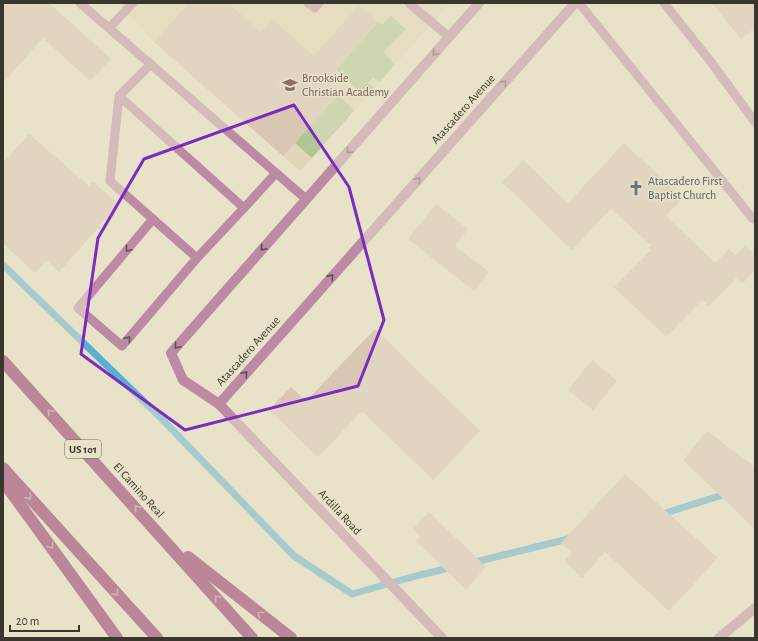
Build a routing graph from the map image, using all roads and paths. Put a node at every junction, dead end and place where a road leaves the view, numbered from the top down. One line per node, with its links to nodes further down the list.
1 (80, 3): 10 (lane)
2 (133, 3): 10 (lane)
3 (308, 3): 4 (lane)
4 (319, 3)
5 (409, 3): 11 (lane)
6 (480, 3): 11 (street, Atascadero Avenue)
7 (575, 3): 22 (street, Atascadero Avenue, one-way to 7)
8 (579, 3): 18 (lane)
9 (664, 3): 14 (lane)
10 (109, 28): 12 (lane)
11 (449, 37): 16 (street, Atascadero Avenue, one-way to 16)
12 (151, 64): 13 (lane); 15 (lane)
13 (119, 96): 17 (lane); 19 (lane)
14 (755, 122)
15 (276, 173): 16 (lane); 17 (lane)
16 (306, 200): 22 (street, Atascadero Avenue, one-way to 22)
17 (244, 208): 20 (lane)
18 (755, 217)
19 (153, 219): 20 (lane); 20 (lane, one-way to 20)
20 (197, 258)
21 (3, 361): 25 (highway, El Camino Real / US 101, one-way to 21)
22 (219, 404): 31 (street, Ardilla Road)
23 (3, 468): 28 (highway, one-way to 28)
24 (3, 481): 27 (highway, one-way to 27)
25 (163, 537): 29 (highway, El Camino Real / US 101, one-way to 25); 30 (highway, one-way to 25)
26 (755, 608): 32 (street)
27 (117, 638)
28 (157, 638)
29 (252, 638)
30 (291, 638)
31 (442, 638)
32 (719, 638)

